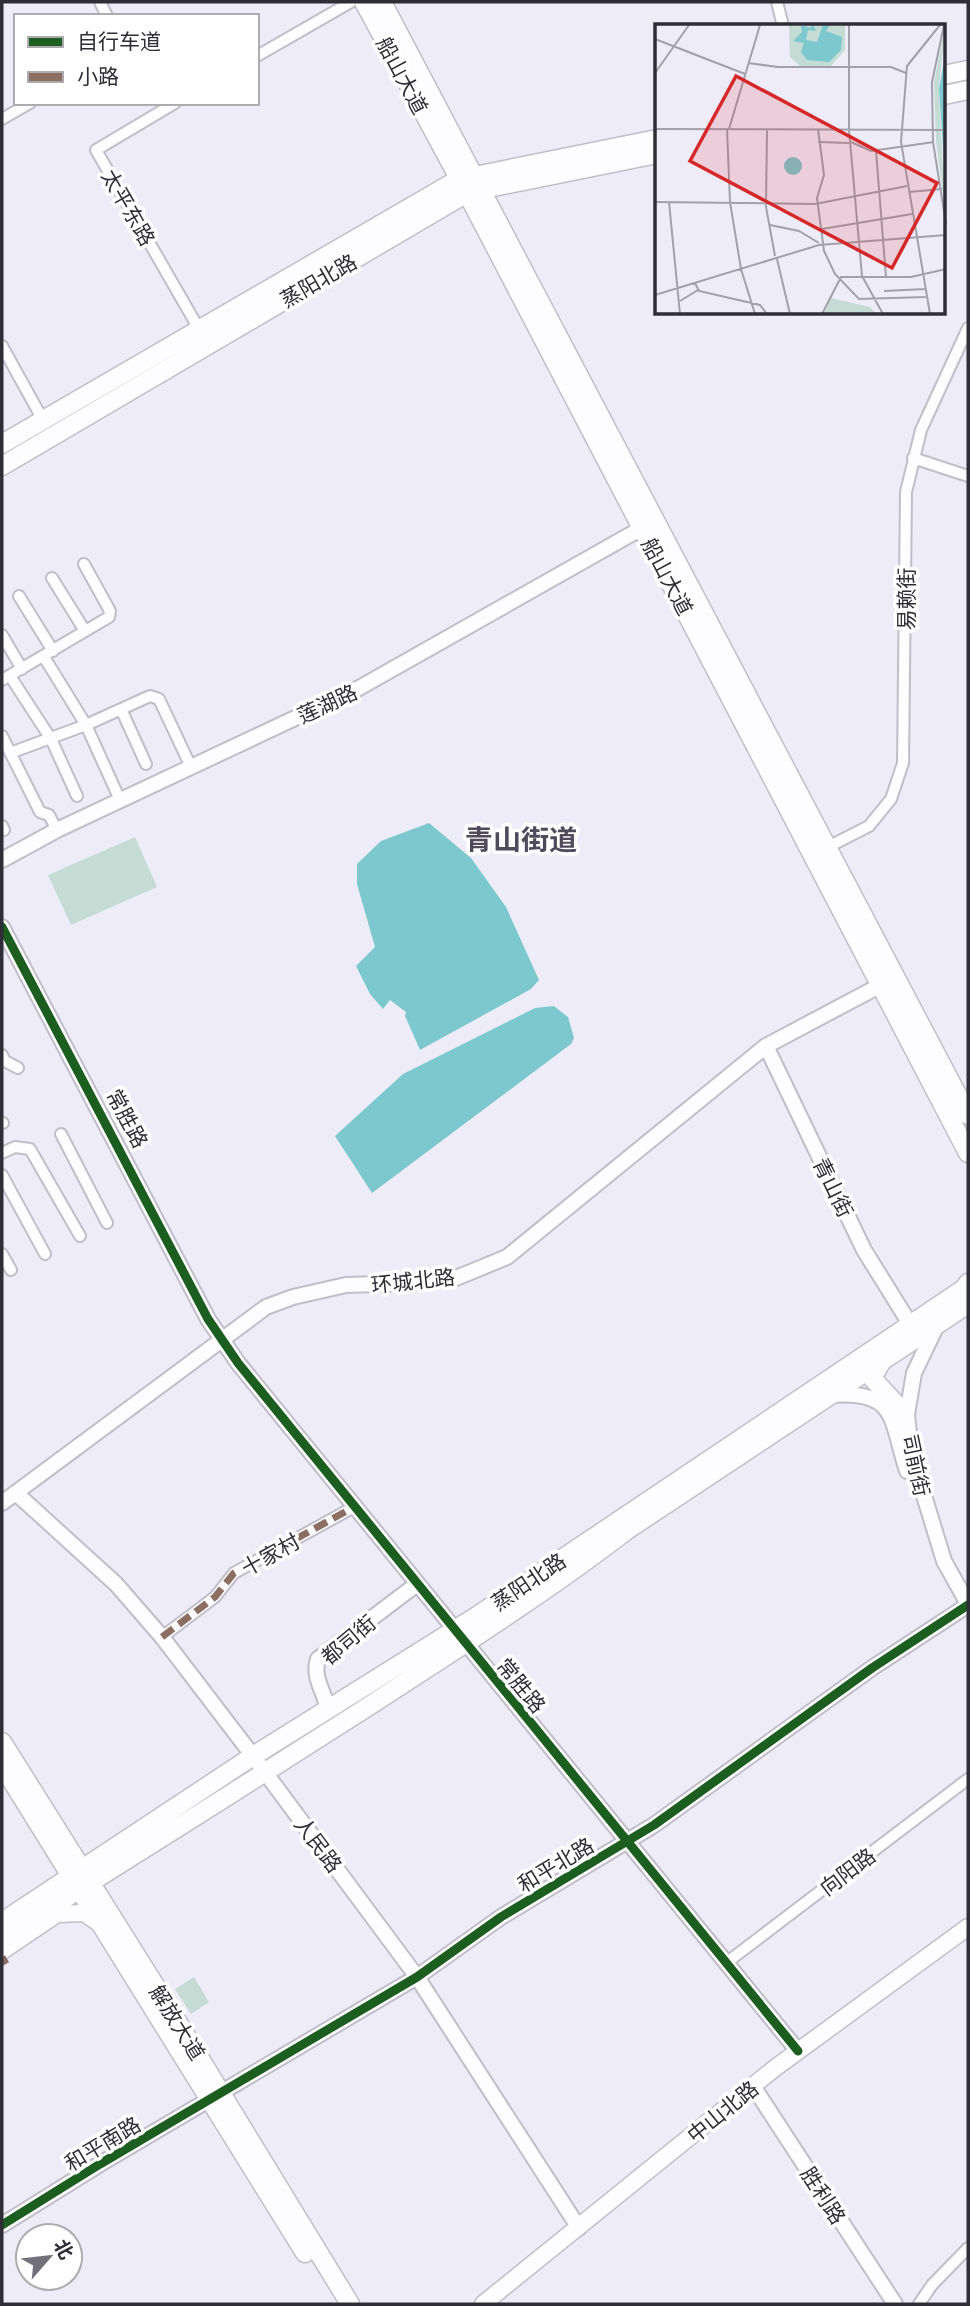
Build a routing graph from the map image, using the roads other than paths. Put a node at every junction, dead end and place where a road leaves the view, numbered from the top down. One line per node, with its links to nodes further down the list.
1 (351, 2): 6 (street)
2 (364, 2): 16 (main road, 船山大道)
3 (777, 2): 5 (street)
4 (385, 3): 16 (main road, 船山大道)
5 (782, 24)
6 (259, 55)
7 (968, 70): 8 (main road)
8 (946, 75)
9 (968, 90): 10 (main road)
10 (946, 95)
11 (26, 105): 13 (street)
12 (158, 107): 18 (street, 太平东路)
13 (2, 119)
14 (655, 139): 16 (main road, 蒸阳北路)
15 (655, 154): 16 (main road, 蒸阳北路)
16 (471, 184): 18 (main road, 蒸阳北路); 23 (main road, 蒸阳北路); 25 (main road, 船山大道); 44 (main road, 船山大道)
17 (968, 328): 22 (street, 易赖街)
18 (198, 329): 20 (main road, 蒸阳北路)
19 (2, 346): 20 (street)
20 (43, 420): 21 (main road, 蒸阳北路)
21 (2, 444)
22 (913, 458): 24 (street); 44 (street, 易赖街)
23 (2, 466)
24 (968, 476)
25 (642, 528): 40 (street, 莲湖路); 48 (main road, 船山大道)
26 (84, 564): 29 (street)
27 (52, 578): 29 (street)
28 (19, 596): 31 (street)
29 (85, 631): 31 (street)
30 (2, 635): 32 (street)
31 (49, 654): 32 (street); 35 (street)
32 (22, 669): 33 (street)
33 (6, 678): 37 (street)
34 (121, 709): 35 (street); 39 (street); 40 (street)
35 (86, 725): 37 (street); 42 (street)
36 (2, 737): 38 (street)
37 (51, 739): 38 (street); 41 (street)
38 (9, 753): 43 (street)
39 (146, 764)
40 (191, 767): 42 (street, 莲湖路)
41 (77, 796)
42 (120, 800): 43 (street, 莲湖路)
43 (57, 830): 45 (street, 莲湖路)
44 (828, 847): 52 (main road, 船山大道)
45 (2, 860)
46 (2, 914): 65 (street, 常胜路)
47 (2, 927): 65 (street, 常胜路)
48 (881, 985): 49 (street, 环城北路); 55 (main road, 船山大道)
49 (766, 1046): 63 (street, 青山街); 65 (street, 环城北路)
50 (2, 1055): 51 (street)
51 (18, 1068)
52 (968, 1115)
53 (61, 1134): 57 (street)
54 (2, 1153): 58 (street)
55 (968, 1153)
56 (2, 1175): 60 (street)
57 (107, 1223)
58 (80, 1236)
59 (2, 1254): 61 (street)
60 (45, 1254)
61 (11, 1270)
62 (968, 1295): 63 (main road, 蒸阳北路); 64 (main road, 蒸阳北路)
63 (910, 1324): 75 (main road, 蒸阳北路)
64 (938, 1324): 66 (main road, 蒸阳北路); 68 (street, 司前街)
65 (223, 1339): 69 (street, 环城北路); 71 (street, 常胜路)
66 (882, 1361): 67 (main road, 蒸阳北路); 68 (main road)
67 (829, 1395): 73 (street, 司前街); 75 (main road, 蒸阳北路)
68 (911, 1453): 73 (street, 司前街)
69 (16, 1494): 70 (street, 环城北路); 74 (street, 人民路)
70 (2, 1503)
71 (354, 1507): 72 (street, 常胜路); 74 (street, 十家村)
72 (417, 1584): 75 (street, 常胜路); 76 (street, 都司街)
73 (967, 1608): 82 (street, 和平北路)
74 (162, 1637): 78 (street, 人民路)
75 (460, 1637): 76 (main road, 蒸阳北路); 80 (main road, 蒸阳北路); 82 (street, 常胜路)
76 (328, 1709): 78 (main road, 蒸阳北路)
77 (2, 1742): 83 (main road, 解放大道)
78 (253, 1756): 80 (street, 人民路); 83 (main road, 蒸阳北路)
79 (2, 1765): 83 (main road, 解放大道)
80 (265, 1773): 83 (main road, 蒸阳北路); 90 (street, 人民路)
81 (968, 1779): 89 (street, 向阳路)
82 (627, 1841): 89 (street, 常胜路); 90 (street, 和平北路)
83 (81, 1879): 84 (main road); 85 (main road, 解放大道); 87 (main road); 93 (main road, 解放大道)
84 (2, 1922)
85 (100, 1924): 88 (main road); 93 (main road, 解放大道)
86 (968, 1927): 91 (main road, 中山北路)
87 (2, 1938)
88 (3, 1957)
89 (726, 1963): 91 (street, 常胜路)
90 (417, 1977): 93 (street, 和平北路); 95 (street, 人民路)
91 (798, 2051): 92 (main road, 中山北路)
92 (753, 2086): 95 (main road, 中山北路); 100 (street, 胜利路)
93 (215, 2096): 94 (street, 和平南路); 97 (main road, 解放大道); 98 (main road, 解放大道)
94 (2, 2225)
95 (579, 2228): 99 (main road, 中山北路)
96 (968, 2248): 101 (street)
97 (337, 2304)
98 (350, 2304)
99 (482, 2304)
100 (895, 2304)
101 (919, 2304)

